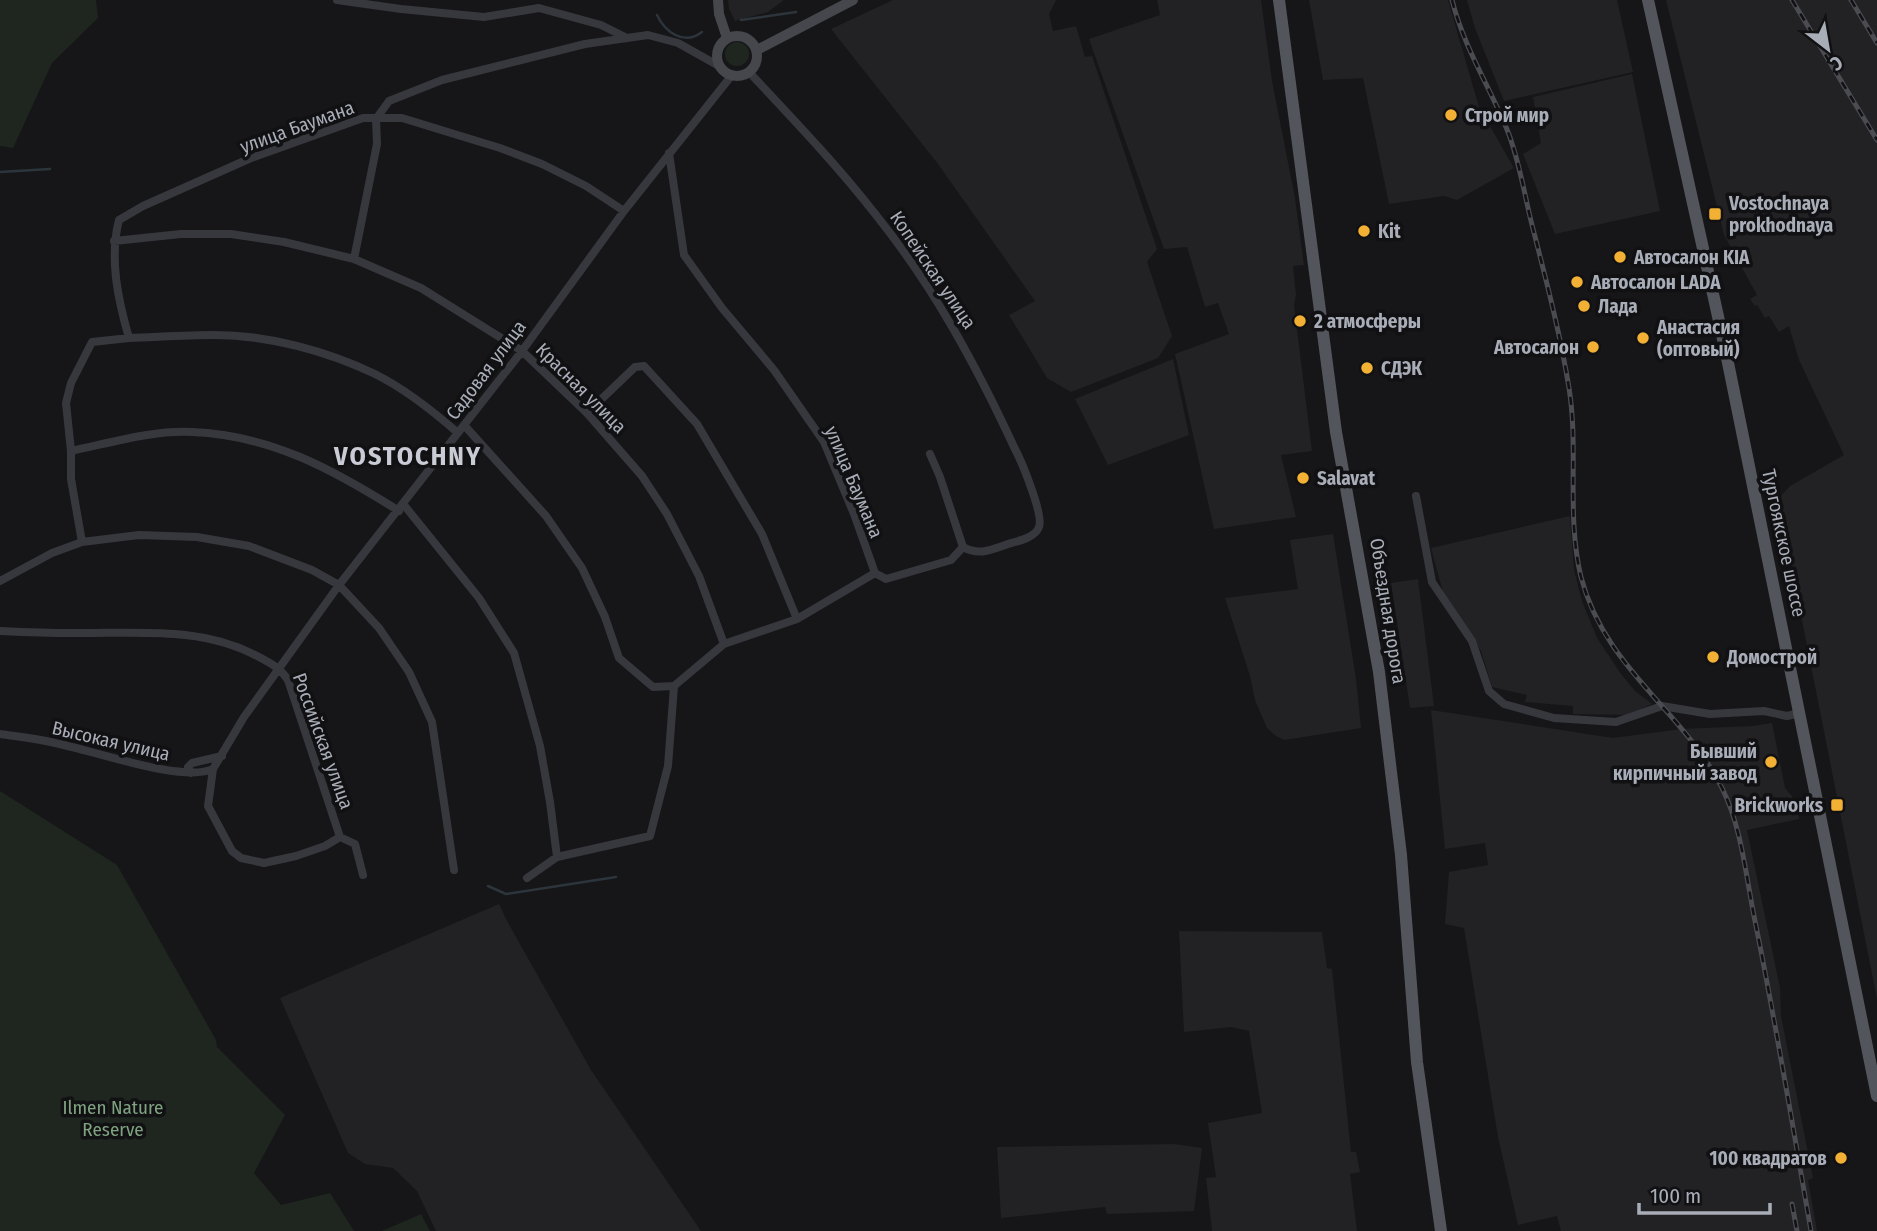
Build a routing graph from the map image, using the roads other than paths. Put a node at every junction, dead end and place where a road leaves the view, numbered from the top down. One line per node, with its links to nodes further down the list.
1 (337, 0): 6 (street)
2 (718, 0): 7 (street)
3 (853, 0): 8 (street)
4 (1279, 0): 47 (main road, Объездная дорога)
5 (1648, 0): 36 (main road, Тургоякское шоссе)
6 (627, 38): 9 (street); 12 (street)
7 (727, 38): 8 (street); 9 (street)
8 (757, 50): 10 (street)
9 (719, 66): 11 (street)
10 (749, 72): 11 (street); 27 (street, Копейская улица)
11 (732, 75): 13 (street, Садовая улица)
12 (376, 119): 14 (street, улица Баумана); 15 (street, улица Баумана); 16 (street)
13 (669, 153): 14 (street, Садовая улица); 28 (street, улица Баумана)
14 (624, 211): 18 (street, Садовая улица)
15 (114, 241): 16 (street, Красная улица); 17 (street)
16 (354, 259): 18 (street, Красная улица)
17 (129, 338): 21 (street); 22 (street)
18 (522, 351): 19 (street, Красная улица); 20 (street, Садовая улица)
19 (587, 413): 31 (street); 33 (street, Красная улица)
20 (464, 425): 21 (street, Садовая улица); 35 (street)
21 (458, 433): 25 (street, Садовая улица)
22 (71, 451): 25 (street); 26 (street)
23 (930, 454): 27 (street)
24 (1416, 496): 36 (street)
25 (401, 508): 30 (street, Садовая улица); 42 (street)
26 (82, 542): 29 (street); 30 (street)
27 (963, 547): 28 (street)
28 (875, 573): 31 (street)
29 (0, 581)
30 (339, 586): 34 (street, Садовая улица); 43 (street)
31 (797, 619): 33 (street)
32 (0, 631): 34 (street, Российская улица)
33 (724, 644): 35 (street)
34 (280, 668): 38 (street, Садовая улица); 41 (street, Российская улица)
35 (674, 686): 42 (street)
36 (1800, 713): 46 (main road, Тургоякское шоссе)
37 (0, 734): 40 (street, Высокая улица)
38 (222, 756): 39 (street, Садовая улица); 40 (street)
39 (214, 769): 40 (street, Высокая улица); 41 (street, Российская улица)
40 (191, 774)
41 (340, 837): 44 (street)
42 (557, 857): 45 (street)
43 (454, 870)
44 (363, 875)
45 (527, 878)
46 (1877, 1096)
47 (1441, 1231)

